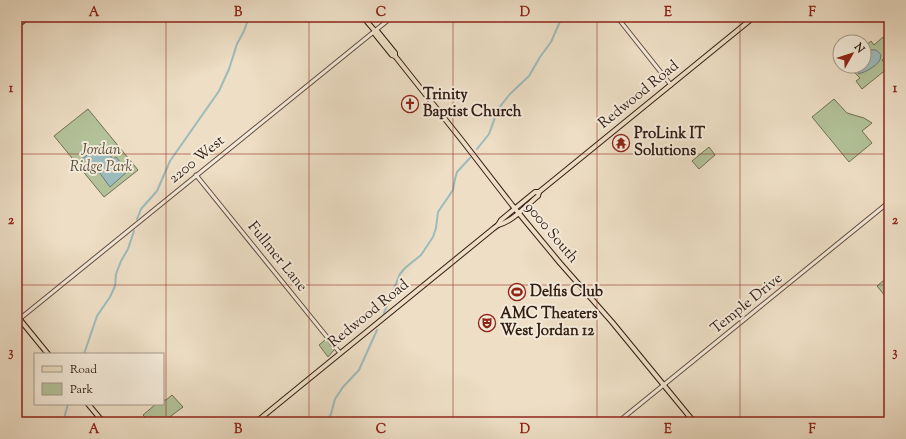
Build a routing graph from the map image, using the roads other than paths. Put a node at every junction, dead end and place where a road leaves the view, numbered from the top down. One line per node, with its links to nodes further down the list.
1 (28, 17): 6 (main road)
2 (363, 17): 7 (main road, 9000 South)
3 (392, 17): 7 (street, 2200 West)
4 (616, 17): 8 (street)
5 (754, 17): 8 (main road, Redwood Road)
6 (17, 26)
7 (375, 31): 9 (street, 2200 West); 12 (main road, 9000 South)
8 (671, 84): 10 (main road, Redwood Road)
9 (196, 175): 15 (street, 2200 West); 17 (street, Fullmer Lane)
10 (539, 192): 12 (main road, Redwood Road); 13 (main road, Redwood Road)
11 (889, 202): 18 (street, Temple Drive)
12 (515, 208): 13 (main road, 9000 South); 14 (main road, Redwood Road)
13 (518, 213): 14 (main road, Redwood Road); 18 (main road, 9000 South)
14 (498, 225): 17 (main road, Redwood Road)
15 (18, 319): 16 (main road)
16 (47, 353)
17 (340, 353): 21 (main road, Redwood Road)
18 (663, 385): 22 (street, Temple Drive); 23 (main road, 9000 South)
19 (89, 405): 20 (main road)
20 (103, 422)
21 (256, 422)
22 (618, 422)
23 (694, 422)

